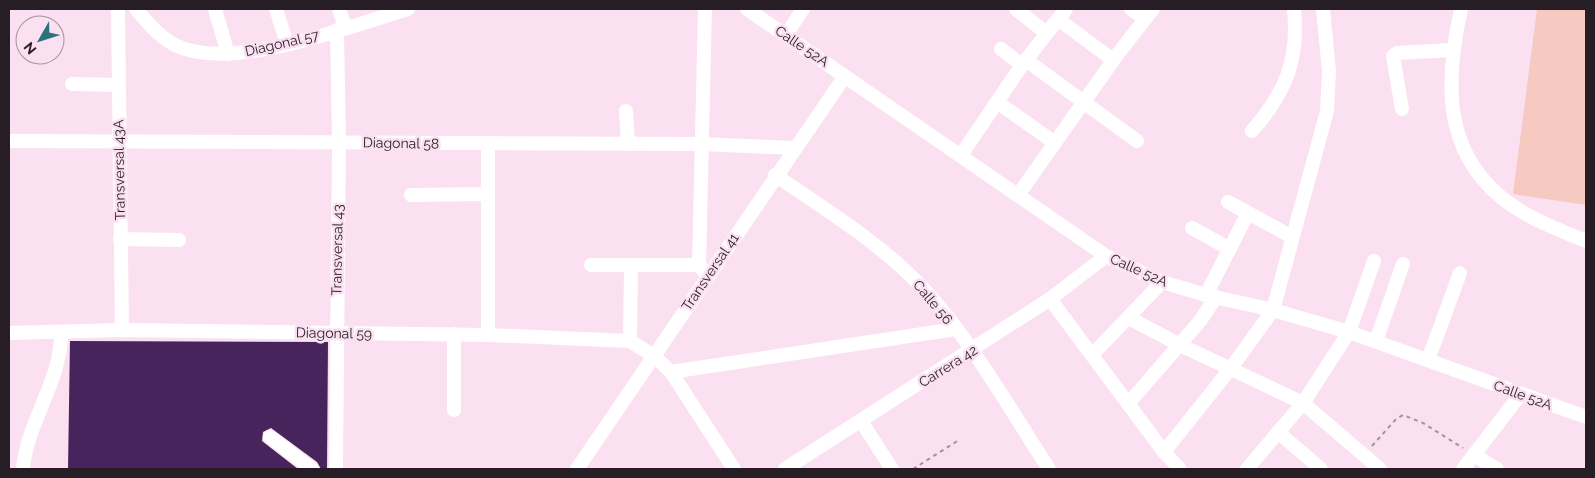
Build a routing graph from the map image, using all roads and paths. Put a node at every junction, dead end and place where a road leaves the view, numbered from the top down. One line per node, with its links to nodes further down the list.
1 (118, 9): 28 (street, Transversal 43A)
2 (136, 9): 23 (street, Diagonal 57)
3 (215, 9): 23 (street)
4 (276, 9): 20 (street)
5 (339, 9): 17 (street, Transversal 43)
6 (408, 9): 17 (street, Diagonal 57)
7 (705, 9): 40 (street)
8 (746, 9): 19 (street, Calle 52A)
9 (804, 9): 19 (street)
10 (1016, 9): 18 (street)
11 (1132, 9): 15 (street)
12 (1294, 9): 33 (street)
13 (1323, 9): 51 (street)
14 (1461, 9): 22 (street)
15 (1149, 13): 24 (street)
16 (1062, 14): 18 (street); 24 (street)
17 (341, 29): 20 (street, Diagonal 57); 37 (street, Transversal 43)
18 (1046, 33): 25 (street)
19 (786, 35): 26 (street, Calle 52A)
20 (287, 44): 23 (street, Diagonal 57)
21 (1001, 49): 25 (street)
22 (1452, 50): 31 (street); 54 (street)
23 (228, 54)
24 (1114, 60): 30 (street)
25 (1024, 62): 29 (street); 30 (street)
26 (845, 76): 42 (street, Transversal 41); 43 (street, Calle 52A)
27 (72, 84): 28 (street)
28 (118, 85): 36 (street, Transversal 43A)
29 (997, 102): 38 (street); 43 (street)
30 (1084, 102): 34 (street); 38 (street)
31 (1402, 109)
32 (626, 111): 39 (street)
33 (1252, 131)
34 (1137, 141)
35 (9, 142): 36 (street, Diagonal 58)
36 (119, 142): 37 (street, Diagonal 58); 52 (street, Transversal 43A)
37 (339, 142): 41 (street, Diagonal 58); 73 (street, Transversal 43)
38 (1055, 143): 47 (street)
39 (628, 144): 40 (street, Diagonal 58); 41 (street, Diagonal 58)
40 (701, 144): 42 (street, Diagonal 58); 61 (street)
41 (488, 145): 45 (street)
42 (794, 148): 44 (street, Transversal 41)
43 (961, 155): 47 (street, Calle 52A)
44 (775, 175): 61 (street, Transversal 41); 68 (street, Calle 56)
45 (488, 194): 46 (street); 75 (street)
46 (410, 195)
47 (1018, 195): 56 (street, Calle 52A)
48 (1228, 202): 49 (street)
49 (1248, 213): 51 (street); 55 (street)
50 (1192, 228): 55 (street)
51 (1292, 238): 66 (street)
52 (120, 239): 53 (street); 69 (street, Transversal 43A)
53 (179, 240)
54 (1586, 241)
55 (1230, 249): 64 (street)
56 (1106, 256): 63 (street, Calle 52A); 65 (street, Carrera 42)
57 (1374, 261): 71 (street)
58 (1403, 264): 77 (street)
59 (591, 265): 60 (street)
60 (631, 265): 61 (street); 76 (street)
61 (703, 270): 81 (street, Transversal 41)
62 (1460, 273): 82 (street)
63 (1162, 282): 64 (street, Calle 52A); 67 (street)
64 (1211, 296): 66 (street, Calle 52A); 78 (street)
65 (1050, 299): 79 (street, Carrera 42); 80 (street)
66 (1273, 310): 71 (street, Calle 52A); 83 (street)
67 (1129, 318): 78 (street); 80 (street)
68 (956, 329): 79 (street, Calle 56); 84 (street)
69 (122, 330): 70 (street, Diagonal 59); 73 (street, Diagonal 59)
70 (61, 332): 72 (street, Diagonal 59); 97 (street)
71 (1349, 332): 77 (street, Calle 52A); 86 (street)
72 (9, 333)
73 (336, 333): 74 (street, Diagonal 59); 99 (street, Transversal 43)
74 (454, 334): 75 (street, Diagonal 59); 88 (street)
75 (488, 335): 76 (street, Diagonal 59)
76 (630, 341): 81 (street, Diagonal 59)
77 (1376, 341): 82 (street, Calle 52A)
78 (1180, 345): 83 (street); 87 (street)
79 (972, 351): 90 (street, Carrera 42); 105 (street, Calle 56)
80 (1092, 355): 87 (street)
81 (654, 356): 84 (street, Diagonal 59); 100 (street, Transversal 41)
82 (1428, 360): 85 (street, Calle 52A)
83 (1231, 368): 86 (street); 94 (street)
84 (671, 372): 101 (street, Diagonal 59)
85 (1520, 395): 89 (street, Calle 52A); 95 (street)
86 (1303, 403): 91 (street); 96 (street)
87 (1128, 404): 94 (street)
88 (454, 410)
89 (1586, 417)
90 (861, 421): 102 (street, Carrera 42); 103 (street)
91 (1279, 433): 107 (street); 108 (street)
92 (270, 437): 98 (street)
93 (959, 440): 104 (path)
94 (1164, 452): 106 (street)
95 (1474, 455): 96 (path); 110 (street); 111 (street)
96 (1364, 456): 109 (street)
97 (23, 469)
98 (312, 469)
99 (336, 469)
100 (577, 469)
101 (734, 469)
102 (785, 469)
103 (892, 469)
104 (913, 469)
105 (1049, 469)
106 (1180, 469)
107 (1247, 469)
108 (1321, 469)
109 (1380, 469)
110 (1463, 469)
111 (1497, 469)

